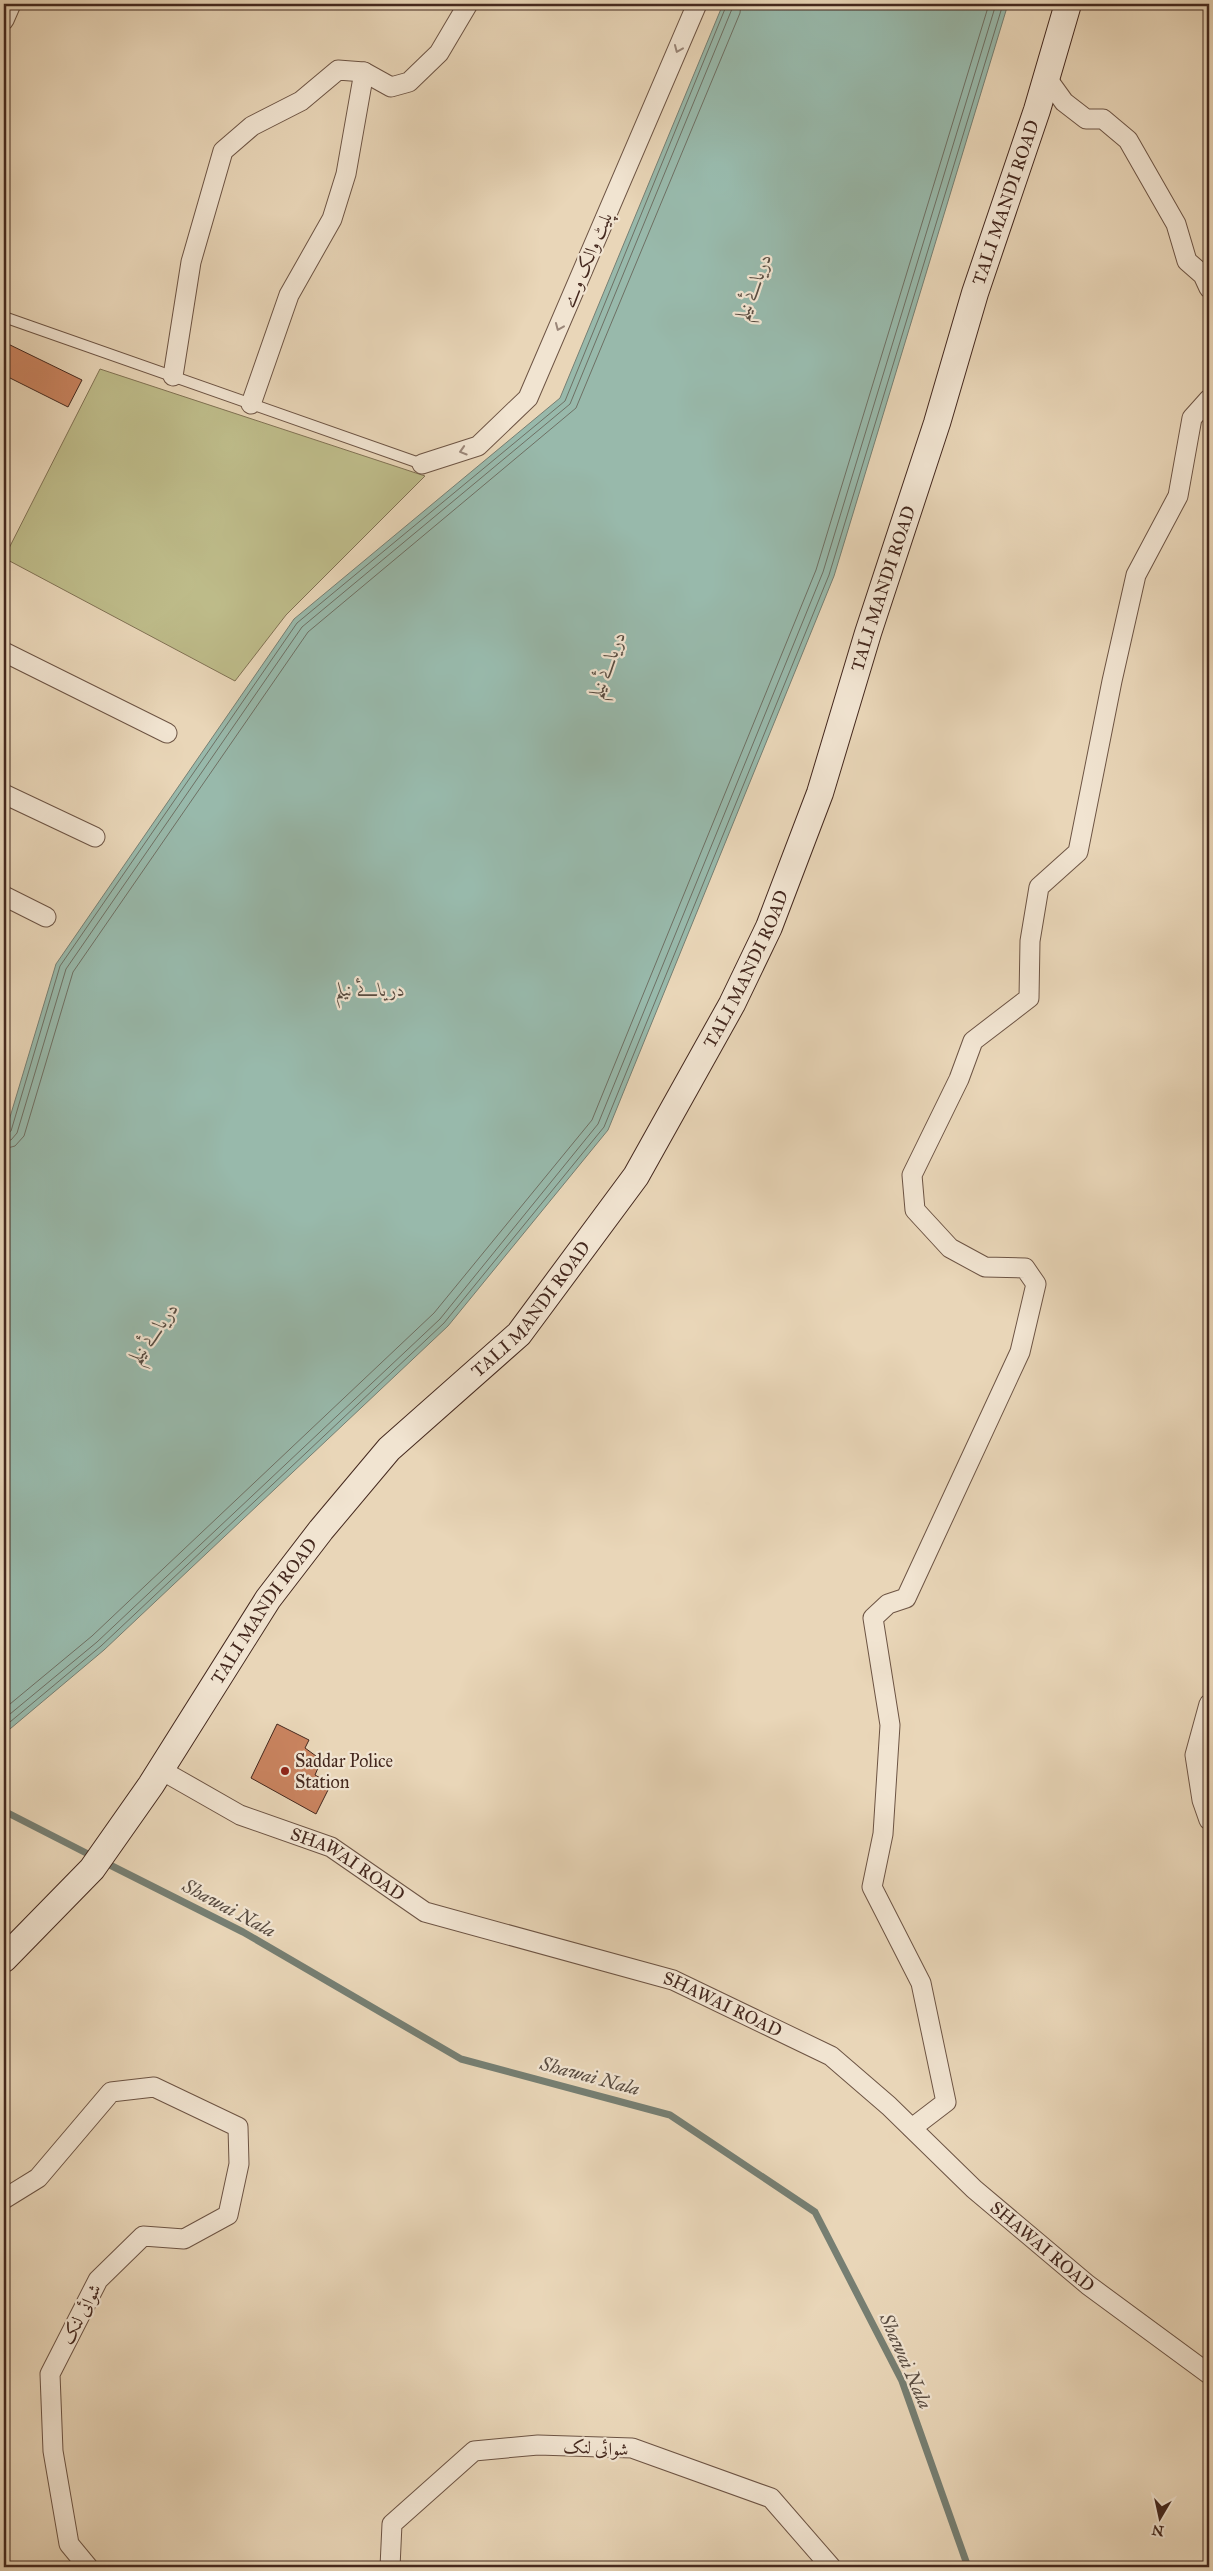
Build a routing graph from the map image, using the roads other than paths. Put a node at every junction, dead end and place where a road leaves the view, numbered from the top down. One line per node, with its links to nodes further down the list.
1 (11, 4): 5 (street)
2 (468, 4): 6 (street)
3 (697, 4): 13 (street, پلیٹ والک وے, one-way to 13)
4 (1068, 4): 7 (street, TALI MANDI ROAD)
5 (4, 20)
6 (364, 72): 10 (street); 12 (street)
7 (1046, 77): 8 (street); 21 (street, TALI MANDI ROAD)
8 (1209, 288)
9 (4, 317): 10 (lane)
10 (173, 376): 12 (lane)
11 (1209, 399): 24 (street)
12 (251, 404): 13 (lane)
13 (422, 464)
14 (4, 652): 15 (street)
15 (168, 733)
16 (4, 794): 17 (street)
17 (95, 837)
18 (4, 896): 19 (street)
19 (46, 917)
20 (1209, 1704): 22 (street)
21 (156, 1777): 23 (street, TALI MANDI ROAD); 24 (street, SHAWAI ROAD)
22 (1209, 1820)
23 (7, 1956)
24 (912, 2128): 26 (street, SHAWAI ROAD)
25 (4, 2199): 27 (street, شوائی لنک)
26 (1209, 2374)
27 (88, 2567)
28 (390, 2567): 29 (street, شوائی لنک)
29 (831, 2567)

